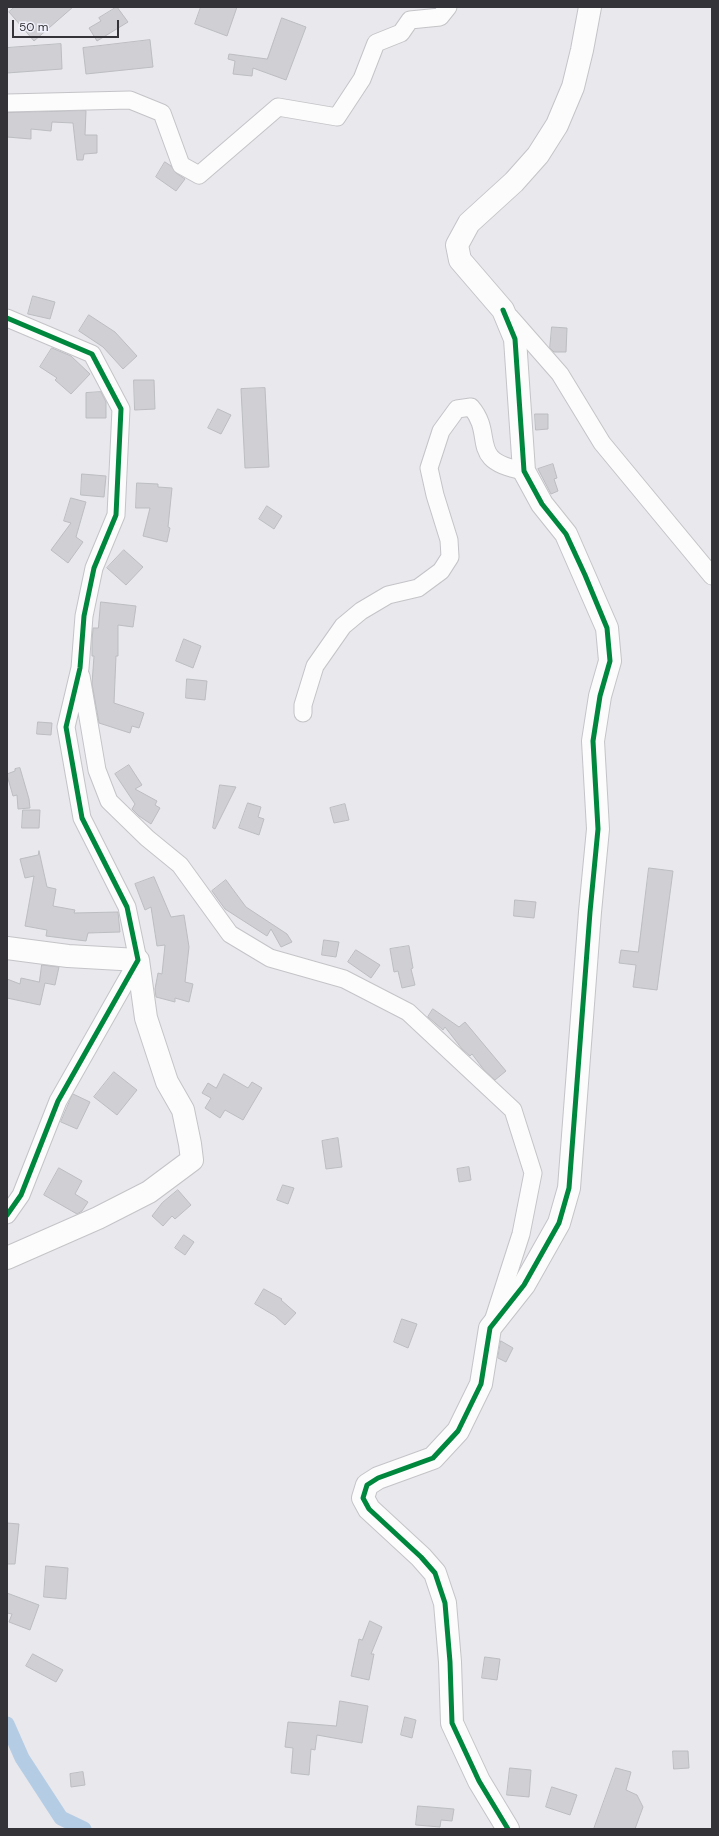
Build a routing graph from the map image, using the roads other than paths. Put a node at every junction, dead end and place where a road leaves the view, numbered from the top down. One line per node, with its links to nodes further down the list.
1 (448, 7): 3 (street)
2 (590, 7): 4 (street)
3 (7, 103)
4 (503, 310): 6 (street); 7 (street)
5 (7, 318): 8 (street)
6 (524, 471): 9 (street); 14 (street)
7 (712, 576)
8 (80, 668): 11 (street); 14 (street)
9 (303, 713)
10 (7, 948): 11 (street)
11 (138, 960): 12 (street); 13 (street)
12 (7, 1215)
13 (7, 1258)
14 (490, 1328): 15 (street)
15 (508, 1829)

